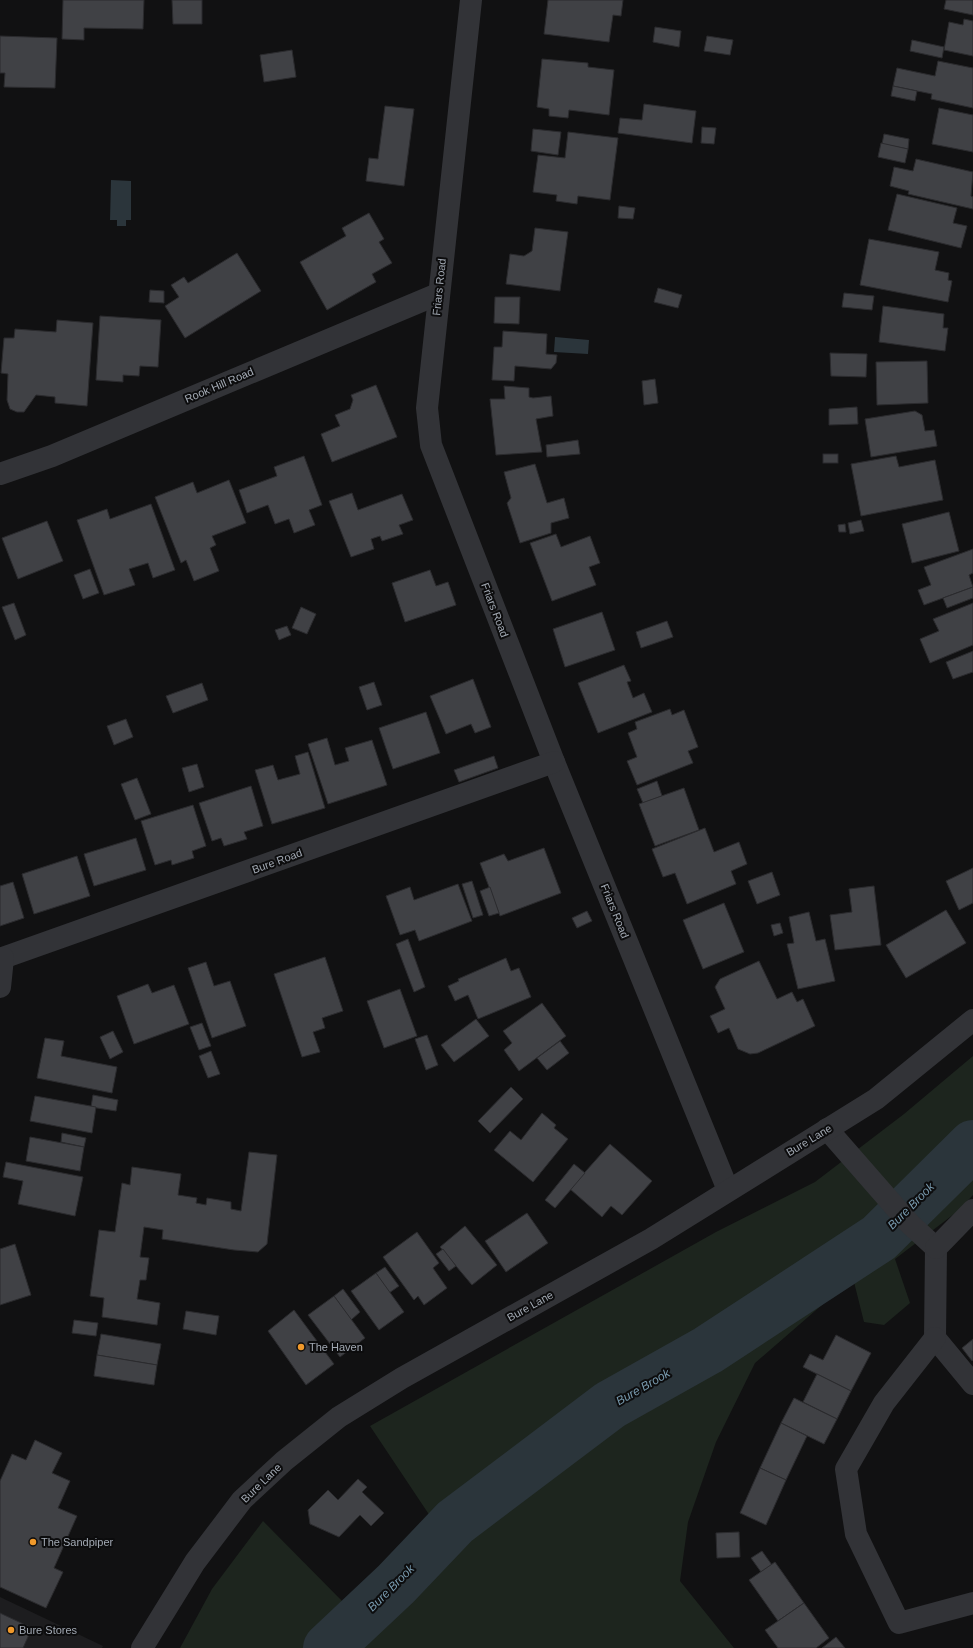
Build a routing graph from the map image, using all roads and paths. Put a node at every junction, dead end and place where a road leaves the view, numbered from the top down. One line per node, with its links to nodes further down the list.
1 (471, 0): 2 (street, Friars Road)
2 (438, 294): 3 (street, Rook Hill Road); 4 (street, Friars Road)
3 (0, 474)
4 (554, 762): 5 (street, Bure Road); 9 (street, Friars Road)
5 (2, 959): 6 (street)
6 (0, 987)
7 (973, 1020): 8 (street, Bure Lane)
8 (827, 1129): 9 (street, Bure Lane); 11 (street)
9 (728, 1190): 15 (street, Bure Lane)
10 (973, 1210): 11 (street)
11 (936, 1248): 12 (street)
12 (935, 1338): 13 (street); 14 (street)
13 (973, 1384)
14 (973, 1603)
15 (142, 1648)

